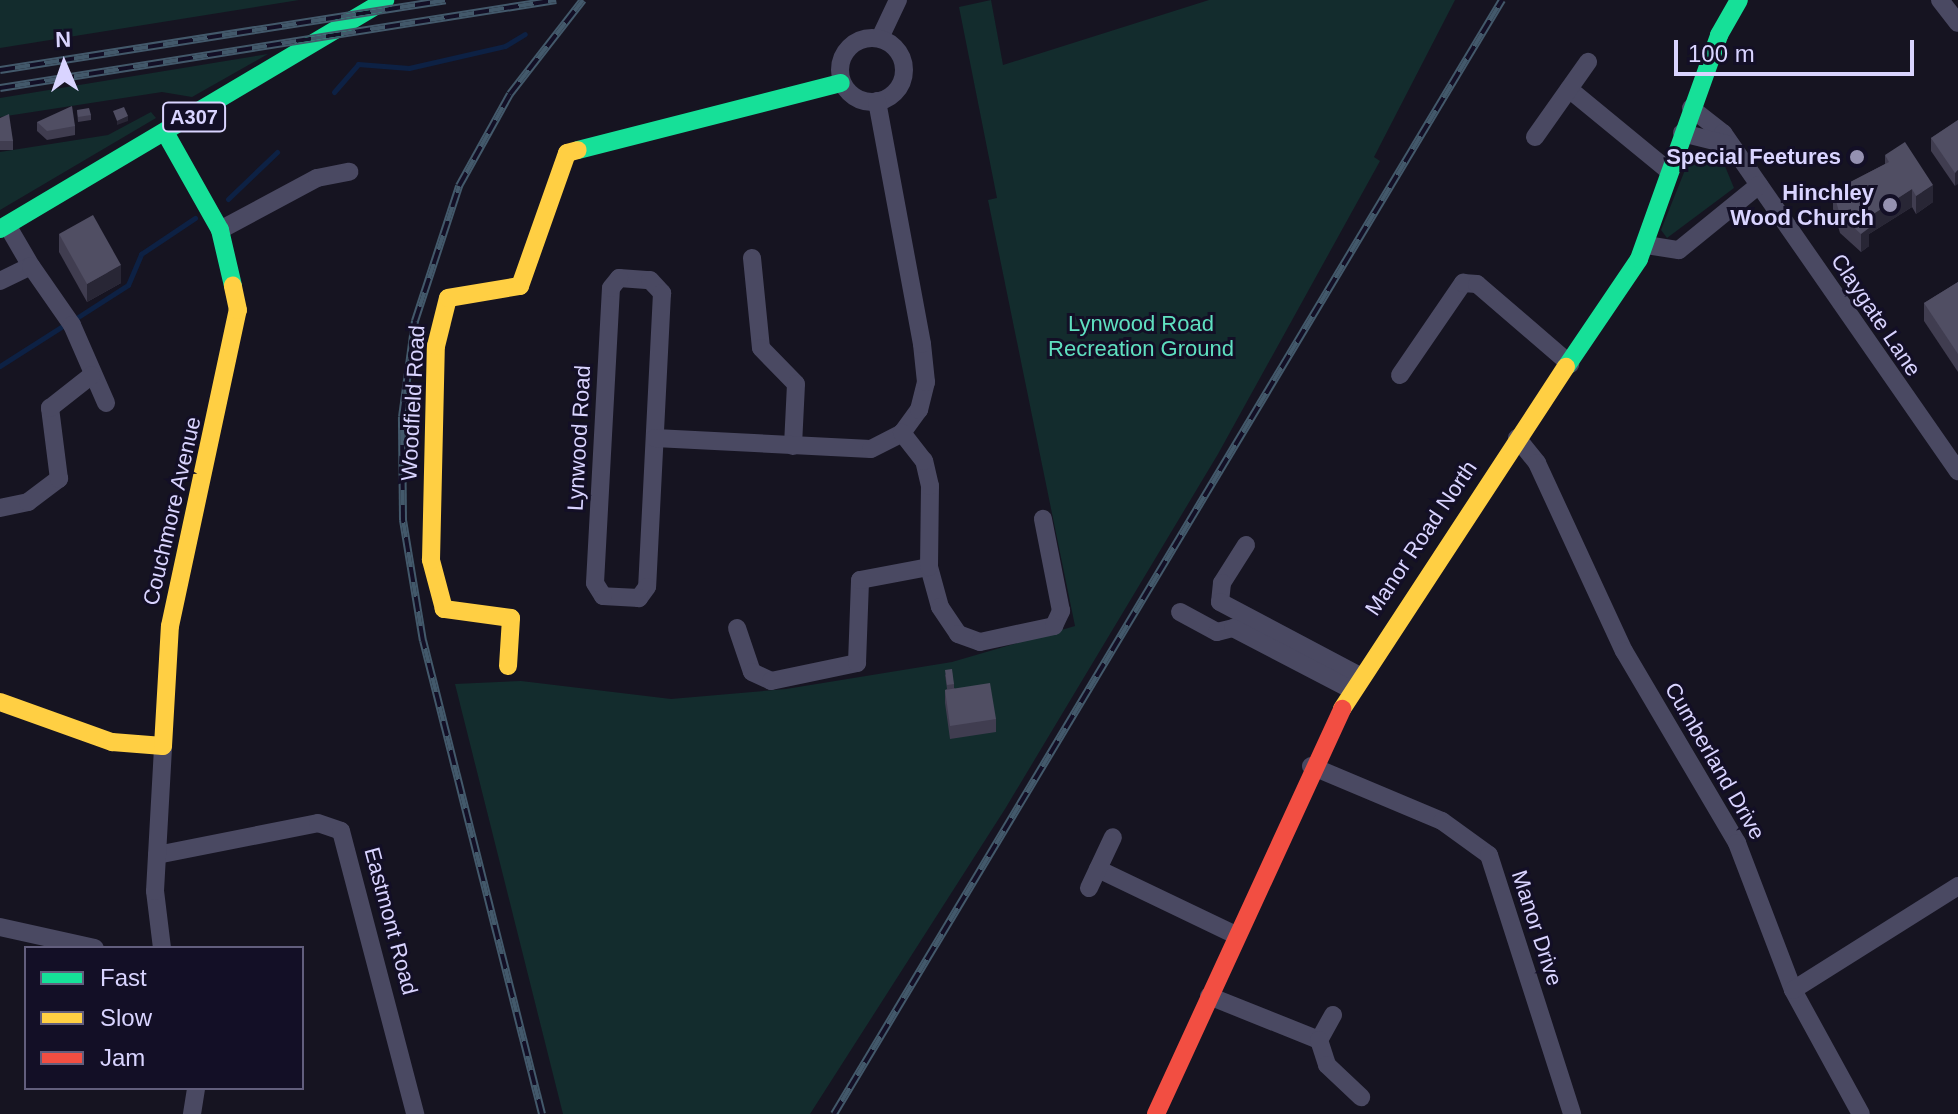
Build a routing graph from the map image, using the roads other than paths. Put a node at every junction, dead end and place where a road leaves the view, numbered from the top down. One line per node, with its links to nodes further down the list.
1 (385, 0): 15 (street, A307)
2 (898, 0): 6 (street)
3 (1739, 0): 11 (street, Manor Road North)
4 (1940, 0): 5 (street)
5 (1958, 23)
6 (880, 38): 8 (street); 10 (street)
7 (1588, 62): 9 (street)
8 (841, 83): 10 (street); 41 (street, Woodfield Road)
9 (1569, 89): 13 (street); 16 (street)
10 (877, 101): 28 (street)
11 (1691, 108): 12 (street, Manor Road North); 14 (street, Claygate Lane)
12 (1682, 133): 14 (street); 16 (street, Manor Road North)
13 (1535, 137)
14 (1730, 145): 18 (street, Claygate Lane)
15 (173, 147): 19 (street, Couchmore Avenue); 20 (street, A307)
16 (1669, 171): 21 (street, Manor Road North)
17 (349, 172): 19 (street)
18 (1759, 185): 21 (street); 32 (street, Claygate Lane)
19 (220, 230): 44 (street, Couchmore Avenue)
20 (15, 243): 23 (street); 25 (street)
21 (1646, 245): 24 (street, Manor Road North)
22 (752, 258): 31 (street)
23 (0, 281)
24 (1570, 364): 26 (street); 30 (street, Manor Road North)
25 (92, 375): 27 (street); 33 (street)
26 (1400, 375)
27 (106, 403)
28 (902, 433): 31 (street); 37 (street)
29 (655, 438): 29 (street, Lynwood Road); 31 (street)
30 (1517, 438): 42 (street, Manor Road North); 55 (street, Cumberland Drive)
31 (793, 446)
32 (1958, 471)
33 (0, 508)
34 (1043, 519): 37 (street)
35 (1246, 545): 42 (street)
36 (856, 561): 38 (street)
37 (929, 567): 38 (street)
38 (860, 580): 40 (street)
39 (1180, 612): 42 (street)
40 (737, 628)
41 (508, 666)
42 (1354, 682): 45 (street, Manor Road North)
43 (0, 702): 44 (street)
44 (163, 746): 47 (street)
45 (1311, 766): 52 (street, Manor Road North); 64 (street, Manor Drive)
46 (1113, 837): 48 (street)
47 (157, 855): 54 (street); 62 (street, Eastmont Road)
48 (1098, 869): 50 (street); 52 (street)
49 (1958, 886): 55 (street)
50 (1089, 888)
51 (0, 927): 53 (street)
52 (1236, 935): 56 (street, Manor Road North)
53 (86, 946)
54 (162, 946)
55 (1793, 990): 65 (street, Cumberland Drive)
56 (1209, 996): 58 (street); 63 (street, Manor Road North)
57 (1333, 1015): 58 (street)
58 (1319, 1040): 60 (street)
59 (196, 1090): 61 (street)
60 (1361, 1097)
61 (192, 1114)
62 (415, 1114)
63 (1156, 1114)
64 (1572, 1114)
65 (1861, 1114)

